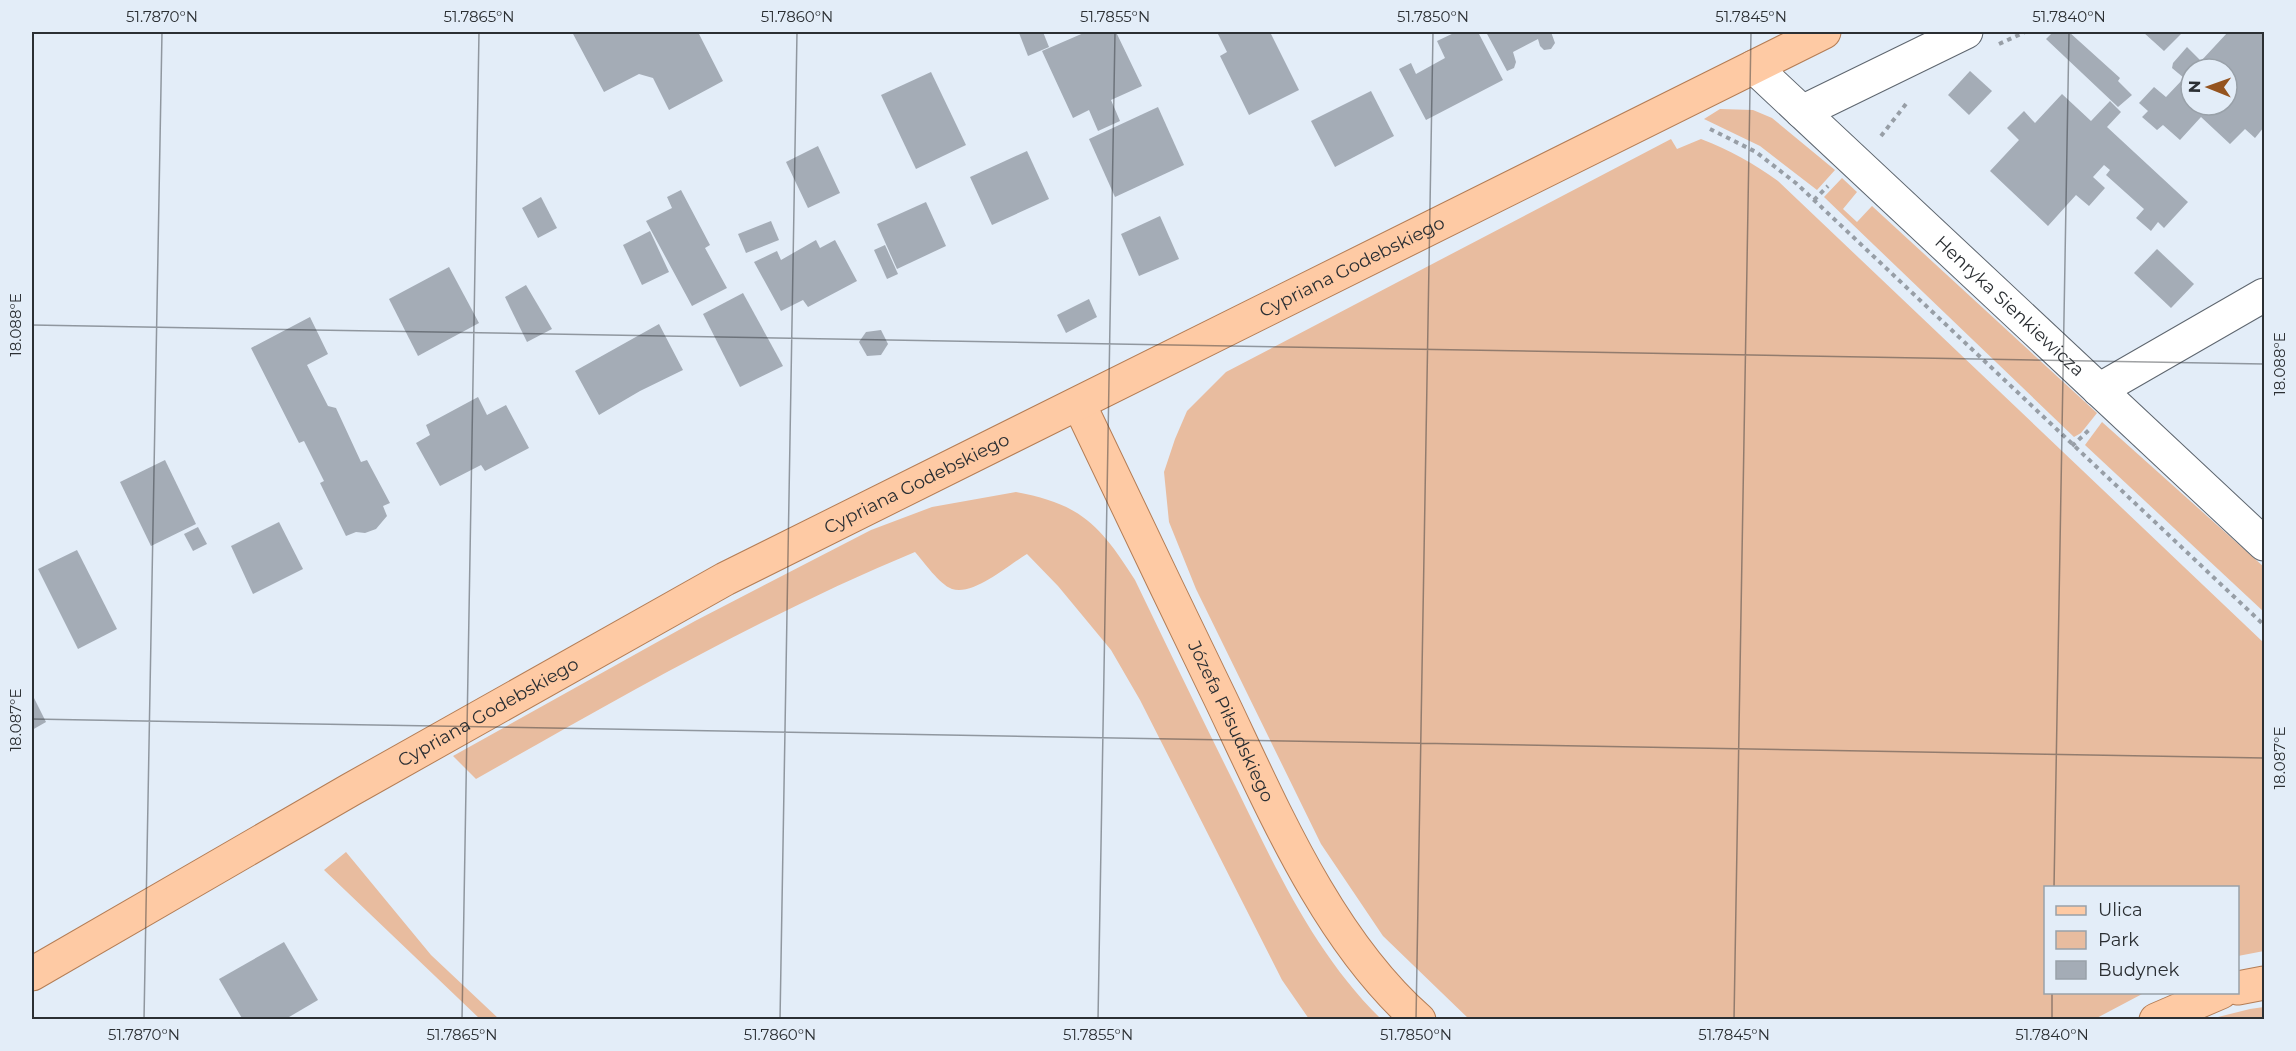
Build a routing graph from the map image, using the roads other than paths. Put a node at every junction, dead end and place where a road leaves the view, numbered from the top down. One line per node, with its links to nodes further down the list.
1 (1824, 32): 3 (main road, Cypriana Godebskiego)
2 (1966, 32): 4 (street)
3 (1754, 67): 4 (street, Henryka Sienkiewicza); 7 (main road, Cypriana Godebskiego)
4 (1802, 112): 6 (street, Henryka Sienkiewicza)
5 (2265, 295): 6 (street)
6 (2099, 390): 8 (street, Henryka Sienkiewicza)
7 (1079, 404): 9 (main road, Cypriana Godebskiego); 13 (main road, Józefa Piłsudskiego)
8 (2265, 544)
9 (32, 974)
10 (2265, 983): 11 (main road)
11 (2239, 988)
12 (2219, 994): 14 (main road)
13 (1419, 1020)
14 (2156, 1020)

